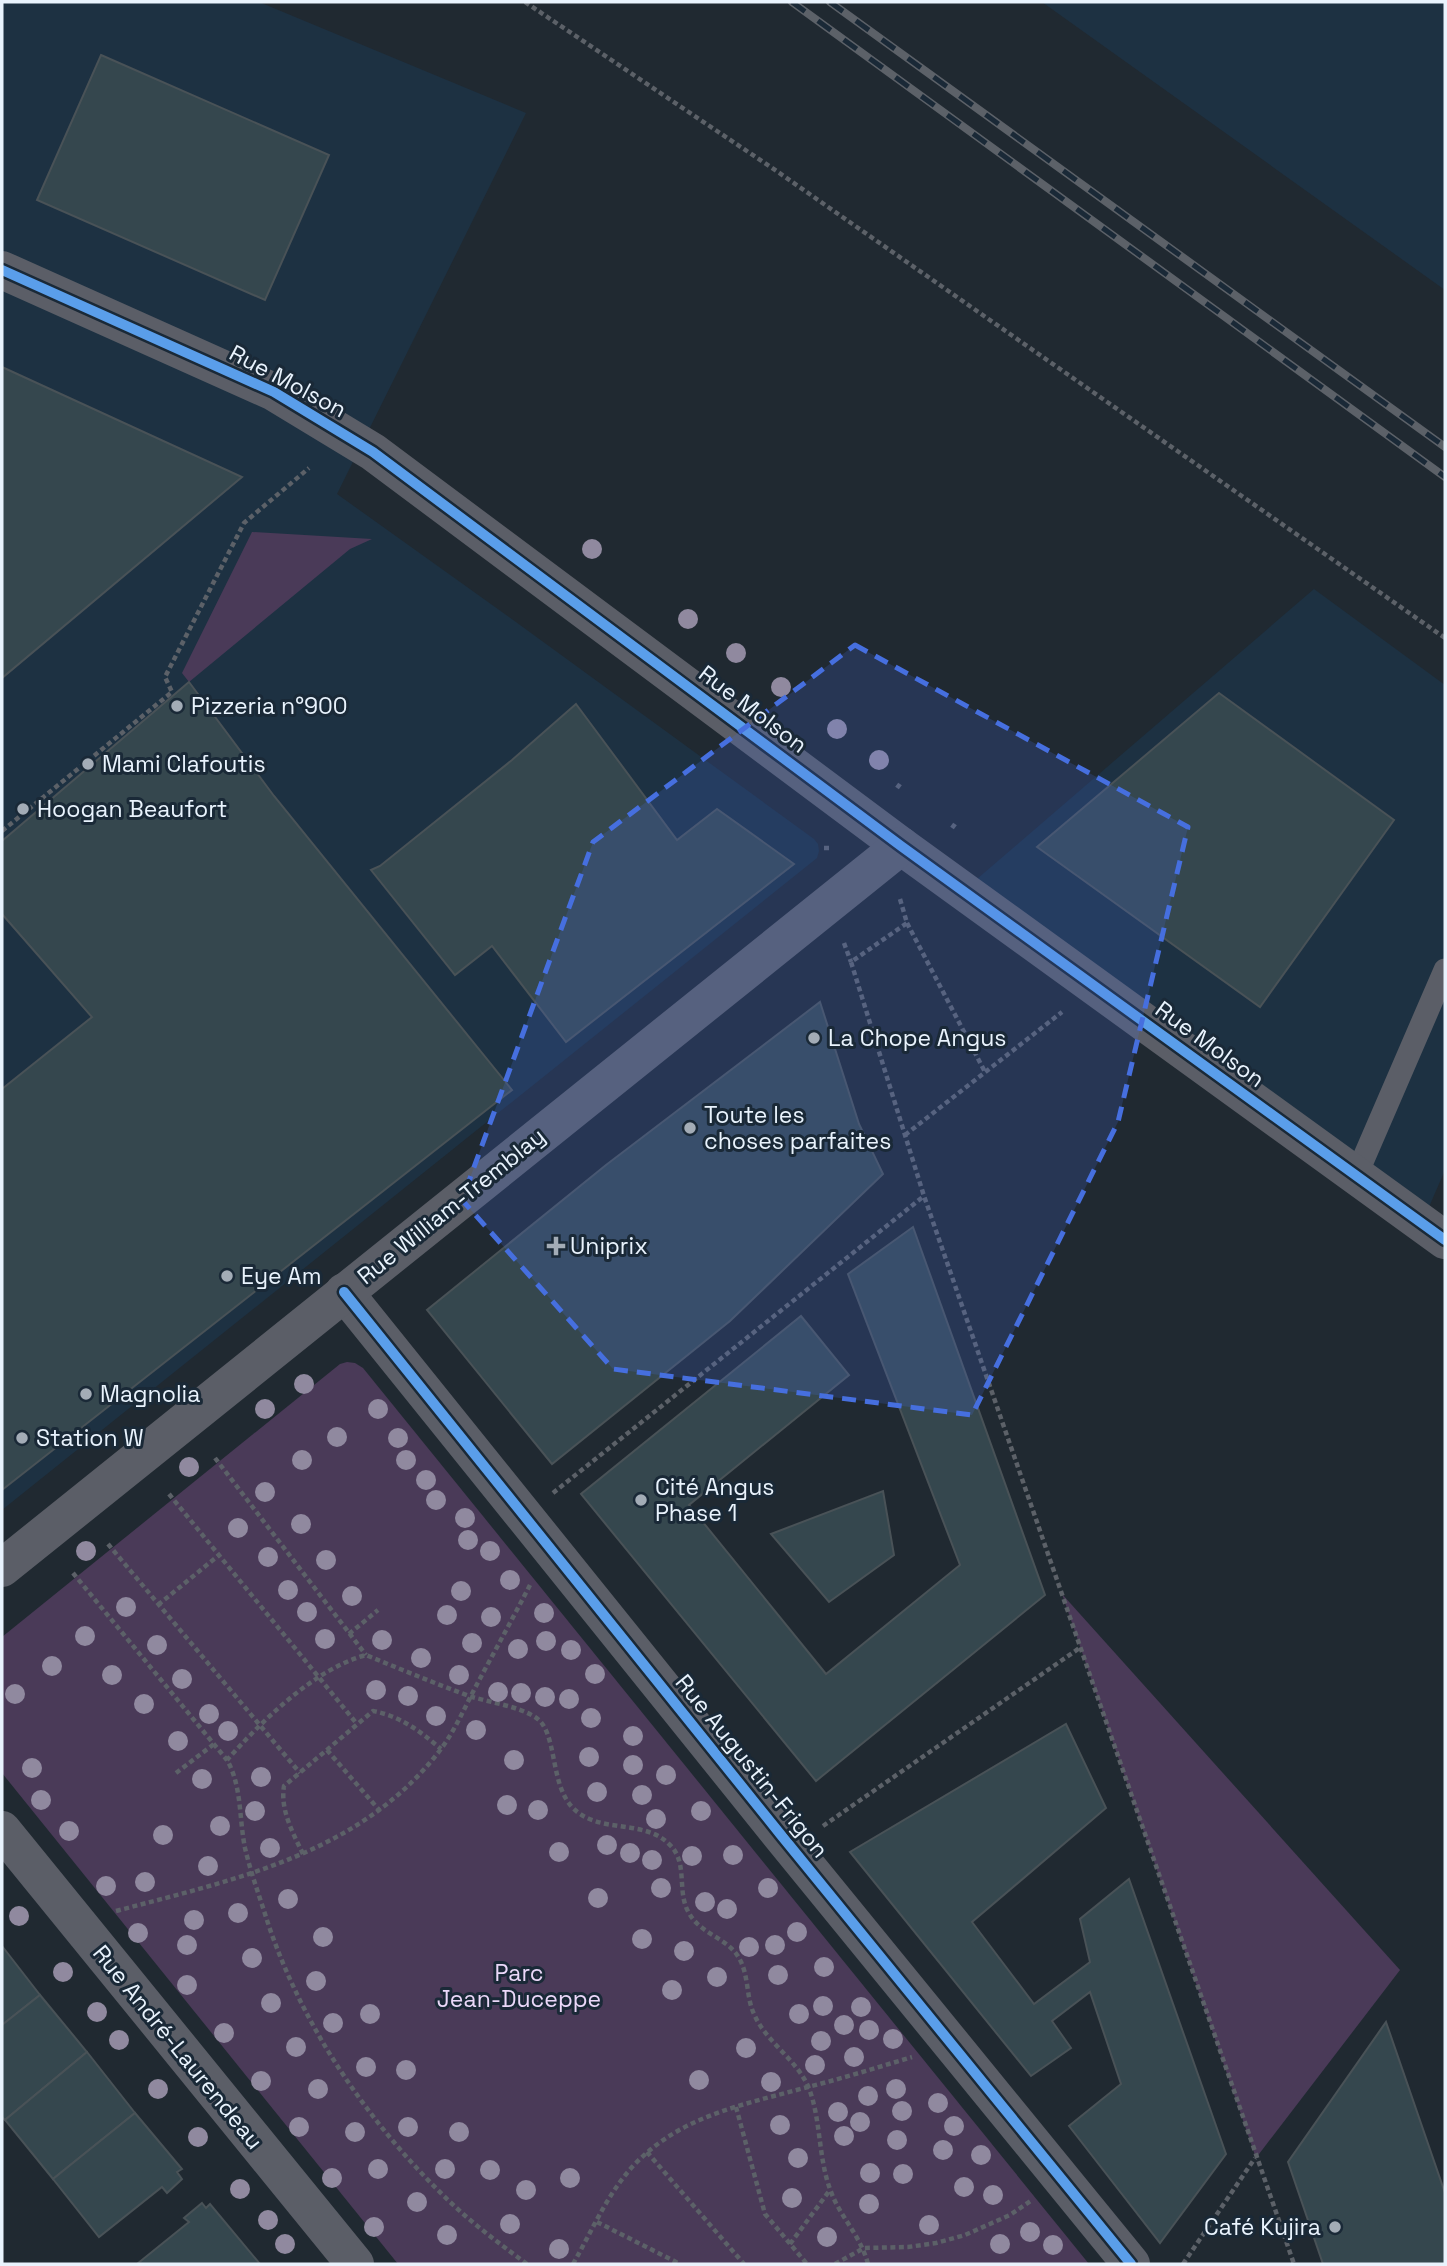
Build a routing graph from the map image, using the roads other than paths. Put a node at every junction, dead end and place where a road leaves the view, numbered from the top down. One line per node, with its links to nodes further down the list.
1 (2, 270): 2 (street, Rue Molson)
2 (901, 845): 4 (street, Rue Molson); 6 (street, Rue William-Tremblay)
3 (1445, 970): 4 (lane)
4 (1356, 1176): 5 (street, Rue Molson)
5 (1445, 1240)
6 (344, 1292): 7 (street, Rue William-Tremblay); 10 (street, Rue Augustin-Frigon)
7 (2, 1568)
8 (2, 1830): 9 (street, Rue André-Laurendeau)
9 (355, 2264)
10 (1131, 2264)

